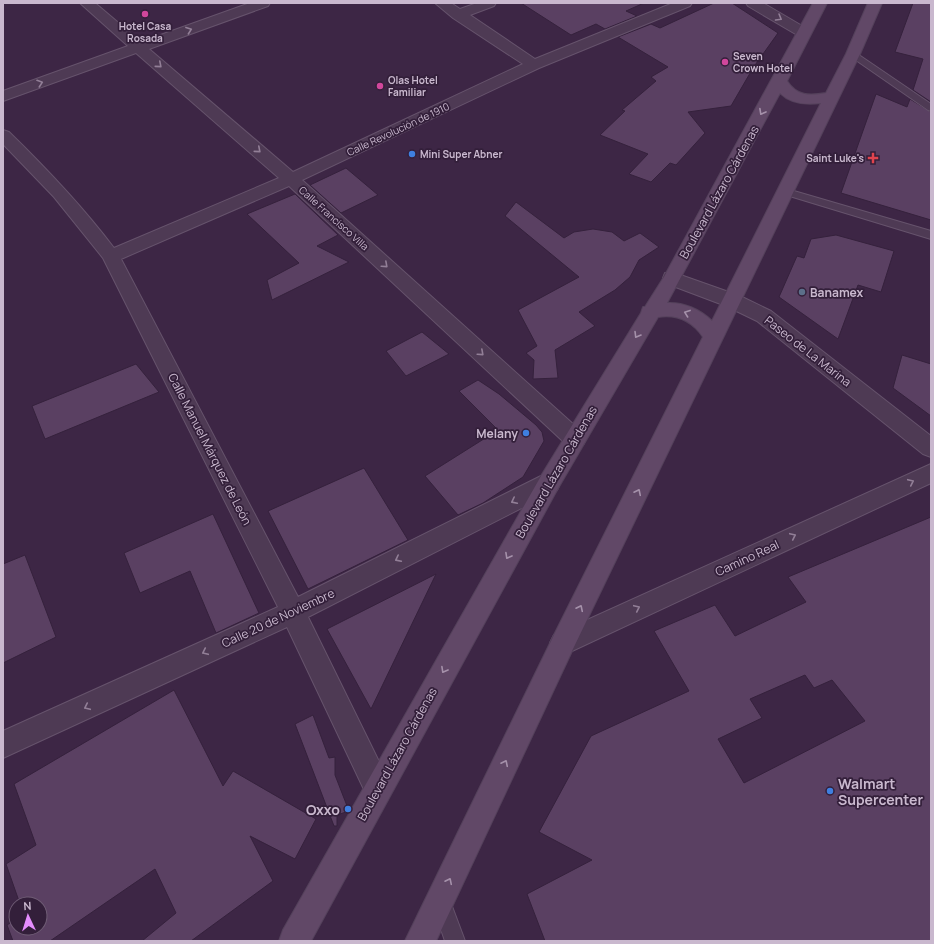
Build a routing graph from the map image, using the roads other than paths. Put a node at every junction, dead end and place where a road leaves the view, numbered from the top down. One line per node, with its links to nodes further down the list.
1 (88, 3): 11 (street, Calle Francisco Villa)
2 (263, 3): 11 (street, one-way to 2)
3 (442, 3): 9 (street)
4 (489, 3): 9 (street)
5 (685, 3): 13 (street, Calle Revolución de 1910)
6 (820, 3): 10 (main road, Boulevard Lázaro Cárdenas)
7 (875, 3): 12 (main road)
8 (757, 4): 10 (street, one-way to 10)
9 (458, 14): 13 (street)
10 (804, 33): 14 (main road, Boulevard Lázaro Cárdenas)
11 (139, 48): 15 (street, one-way to 11); 19 (street, Calle Francisco Villa, one-way to 19)
12 (854, 54): 16 (main road); 17 (lane)
13 (534, 65): 19 (street, Calle Revolución de 1910)
14 (779, 81): 16 (main road); 23 (main road, Boulevard Lázaro Cárdenas, one-way to 23)
15 (3, 96)
16 (832, 97): 20 (main road)
17 (931, 108)
18 (3, 135): 22 (street, Calle Manuel Márquez de León)
19 (291, 179): 22 (street, Calle Revolución de 1910); 27 (street, Calle Francisco Villa, one-way to 27)
20 (787, 192): 21 (lane); 24 (main road)
21 (931, 235)
22 (111, 256): 31 (street, Calle Manuel Márquez de León)
23 (672, 278): 24 (street, Paseo de La Marina); 25 (main road, Boulevard Lázaro Cárdenas)
24 (733, 300): 26 (main road); 28 (street, Paseo de La Marina)
25 (650, 312): 26 (main road, one-way to 25); 27 (main road, Boulevard Lázaro Cárdenas, one-way to 27)
26 (714, 337): 32 (main road, one-way to 26)
27 (575, 439): 30 (main road, Boulevard Lázaro Cárdenas)
28 (931, 448)
29 (931, 473): 32 (street, Camino Real, one-way to 29)
30 (549, 483): 31 (street, Calle 20 de Noviembre, one-way to 31); 34 (main road, Boulevard Lázaro Cárdenas, one-way to 34)
31 (293, 612): 33 (street, Calle 20 de Noviembre, one-way to 33); 34 (street, Calle Manuel Márquez de León)
32 (563, 643): 35 (main road, one-way to 32)
33 (3, 745)
34 (378, 788): 36 (main road, Boulevard Lázaro Cárdenas)
35 (440, 900): 37 (main road); 38 (lane)
36 (294, 941)
37 (420, 941)
38 (455, 941)

